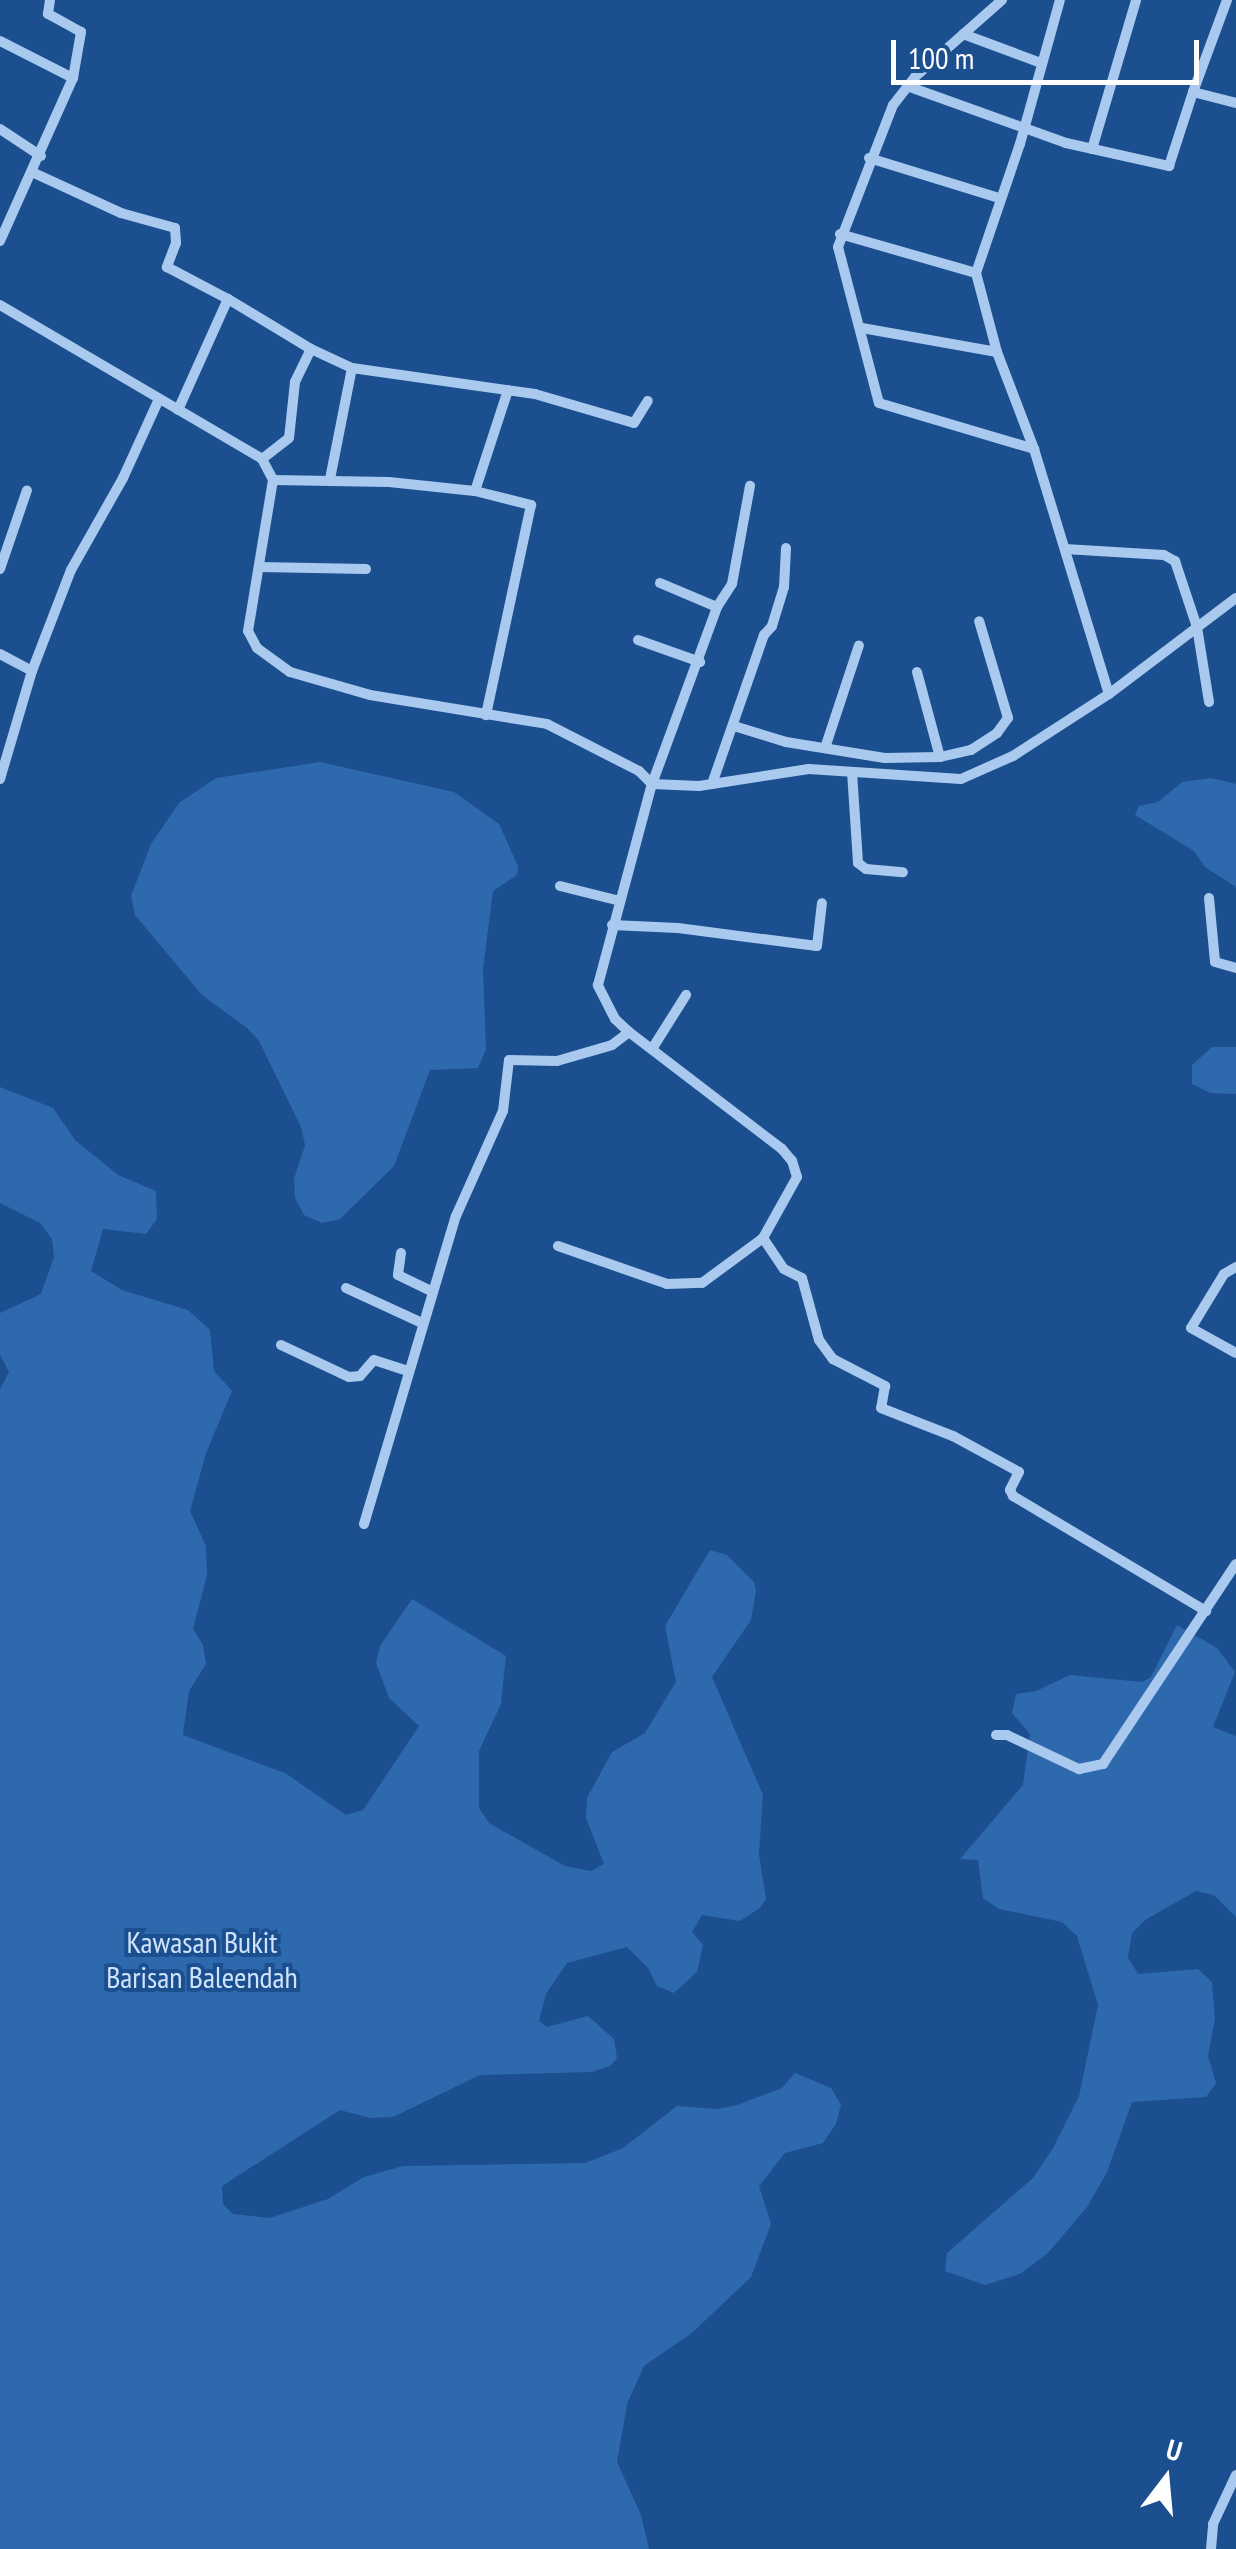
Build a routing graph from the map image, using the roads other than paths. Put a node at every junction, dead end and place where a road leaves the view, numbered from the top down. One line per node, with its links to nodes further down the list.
1 (50, 0): 9 (street)
2 (1002, 0): 6 (street)
3 (1060, 0): 8 (street)
4 (1136, 0): 15 (street)
5 (1227, 0): 11 (street)
6 (963, 34): 8 (street); 10 (street)
7 (0, 41): 9 (street)
8 (1042, 63): 13 (street)
9 (74, 78): 16 (street)
10 (907, 86): 13 (street); 17 (street)
11 (1193, 92): 12 (street); 15 (street)
12 (1236, 103)
13 (1021, 127): 15 (street); 19 (street)
14 (0, 128): 16 (street)
15 (1092, 149)
16 (41, 156): 18 (street)
17 (870, 158): 19 (street); 20 (street)
18 (34, 173): 21 (street); 23 (street)
19 (999, 198): 22 (street)
20 (840, 234): 22 (street); 25 (street)
21 (0, 241)
22 (976, 274): 27 (street)
23 (228, 300): 26 (street); 32 (street)
24 (0, 306): 30 (street)
25 (862, 328): 27 (street); 33 (street)
26 (311, 349): 28 (street); 34 (street)
27 (997, 352): 33 (street)
28 (352, 368): 29 (street); 35 (street)
29 (508, 390): 31 (street); 39 (street)
30 (159, 400): 32 (street); 54 (street)
31 (648, 401)
32 (178, 410): 34 (street)
33 (1034, 449): 41 (street)
34 (262, 459): 36 (street)
35 (330, 479): 36 (street); 39 (street)
36 (273, 480): 42 (street)
37 (750, 486): 47 (street)
38 (27, 490): 44 (street)
39 (475, 492): 58 (street)
40 (786, 548): 59 (street)
41 (1065, 549): 49 (street); 56 (street)
42 (259, 568): 43 (street); 58 (street)
43 (366, 569)
44 (0, 570)
45 (660, 583): 47 (street)
46 (1236, 598): 49 (street)
47 (717, 608): 53 (street)
48 (978, 622): 61 (street)
49 (1197, 627): 56 (street); 57 (street)
50 (638, 640): 53 (street)
51 (859, 645): 60 (street)
52 (0, 654): 54 (street)
53 (700, 662): 64 (street)
54 (32, 670): 63 (street)
55 (917, 672): 61 (street)
56 (1108, 694): 62 (street)
57 (1209, 702)
58 (486, 716): 64 (street)
59 (734, 726): 60 (street); 65 (street)
60 (825, 748): 61 (street)
61 (940, 757)
62 (852, 772): 65 (street); 66 (street)
63 (0, 779)
64 (652, 784): 65 (street); 69 (street)
65 (712, 784)
66 (902, 872)
67 (560, 886): 69 (street)
68 (1209, 898): 72 (street)
69 (620, 901): 71 (street)
70 (822, 903): 71 (street)
71 (612, 925): 74 (street)
72 (1236, 968)
73 (686, 995): 75 (street)
74 (629, 1032): 75 (street); 81 (street)
75 (652, 1049): 76 (street)
76 (763, 1238): 77 (street); 88 (street)
77 (558, 1246)
78 (401, 1252): 81 (street)
79 (1236, 1267): 84 (street)
80 (346, 1288): 82 (street)
81 (433, 1292): 82 (street)
82 (422, 1323): 85 (street)
83 (281, 1345): 85 (street)
84 (1236, 1353)
85 (408, 1371): 86 (street)
86 (364, 1524)
87 (1236, 1564): 88 (street)
88 (1206, 1611): 89 (street)
89 (996, 1734)
90 (1236, 2476): 91 (street)
91 (1211, 2549)

